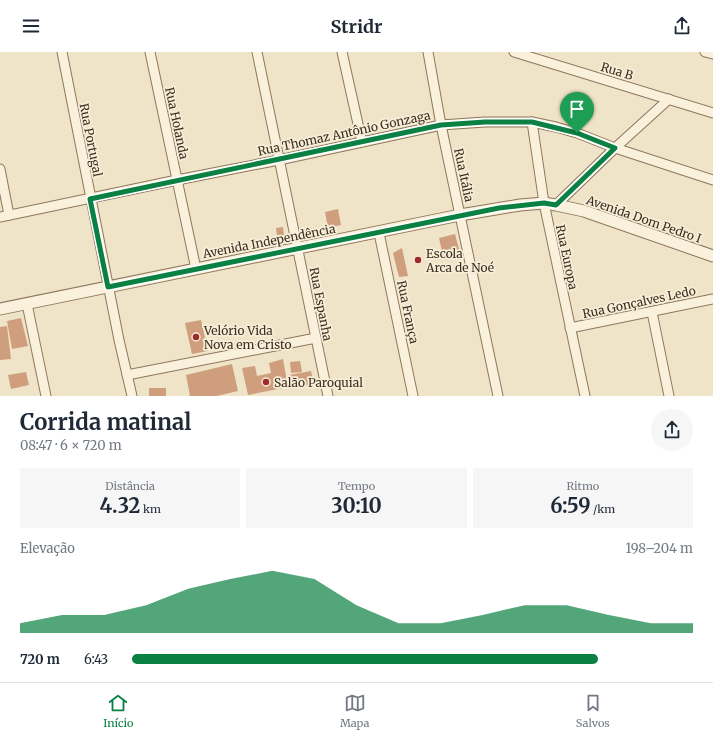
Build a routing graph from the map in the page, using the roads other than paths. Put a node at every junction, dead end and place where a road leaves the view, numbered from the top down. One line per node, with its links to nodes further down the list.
1 (62, 52): 19 (street, Rua Portugal)
2 (150, 52): 17 (street, Rua Holanda)
3 (257, 52): 15 (street, Rua Espanha)
4 (342, 52): 13 (street)
5 (428, 52): 12 (street, Rua Itália)
6 (514, 52): 9 (street, Rua B)
7 (705, 52): 8 (street)
8 (713, 54)
9 (669, 99): 10 (street, Rua B); 14 (street)
10 (713, 113)
11 (532, 122): 12 (street, Rua Thomaz Antônio Gonzaga); 14 (street, Rua Thomaz Antônio Gonzaga); 20 (street, Rua Europa)
12 (441, 125): 13 (street, Rua Thomaz Antônio Gonzaga); 22 (street, Rua Itália)
13 (362, 142): 15 (street, Rua Thomaz Antônio Gonzaga)
14 (615, 148): 18 (street, Rua Thomaz Antônio Gonzaga); 21 (street)
15 (279, 160): 17 (street, Rua Thomaz Antônio Gonzaga); 25 (street, Rua Espanha)
16 (0, 169): 23 (street)
17 (177, 180): 19 (street, Rua Thomaz Antônio Gonzaga); 27 (street, Rua Holanda)
18 (713, 180)
19 (90, 199): 23 (street, Rua Thomaz Antônio Gonzaga); 28 (street, Rua Portugal)
20 (544, 203): 21 (street, Avenida Dom Pedro I); 22 (street, Avenida Independência); 33 (street, Rua Europa)
21 (556, 205): 26 (street, Avenida Dom Pedro I)
22 (460, 215): 24 (street, Avenida Independência); 40 (street, Rua Itália)
23 (5, 216)
24 (378, 232): 25 (street, Avenida Independência); 39 (street, Rua França)
25 (298, 249): 27 (street, Avenida Independência); 34 (street, Rua Espanha)
26 (713, 256)
27 (196, 269): 28 (street, Avenida Independência)
28 (108, 287): 30 (street, Avenida Independência); 35 (street, Rua Portugal)
29 (713, 299): 32 (street, Rua Gonçalves Ledo)
30 (27, 304): 31 (street, Avenida Independência); 36 (street)
31 (0, 309)
32 (652, 312): 33 (street, Rua Gonçalves Ledo); 42 (street)
33 (570, 328): 41 (street, Rua Europa)
34 (316, 338): 35 (street); 38 (street, Rua Espanha)
35 (127, 375): 37 (street, Rua Portugal)
36 (46, 396)
37 (132, 396)
38 (328, 396)
39 (413, 396)
40 (498, 396)
41 (583, 396)
42 (669, 396)

